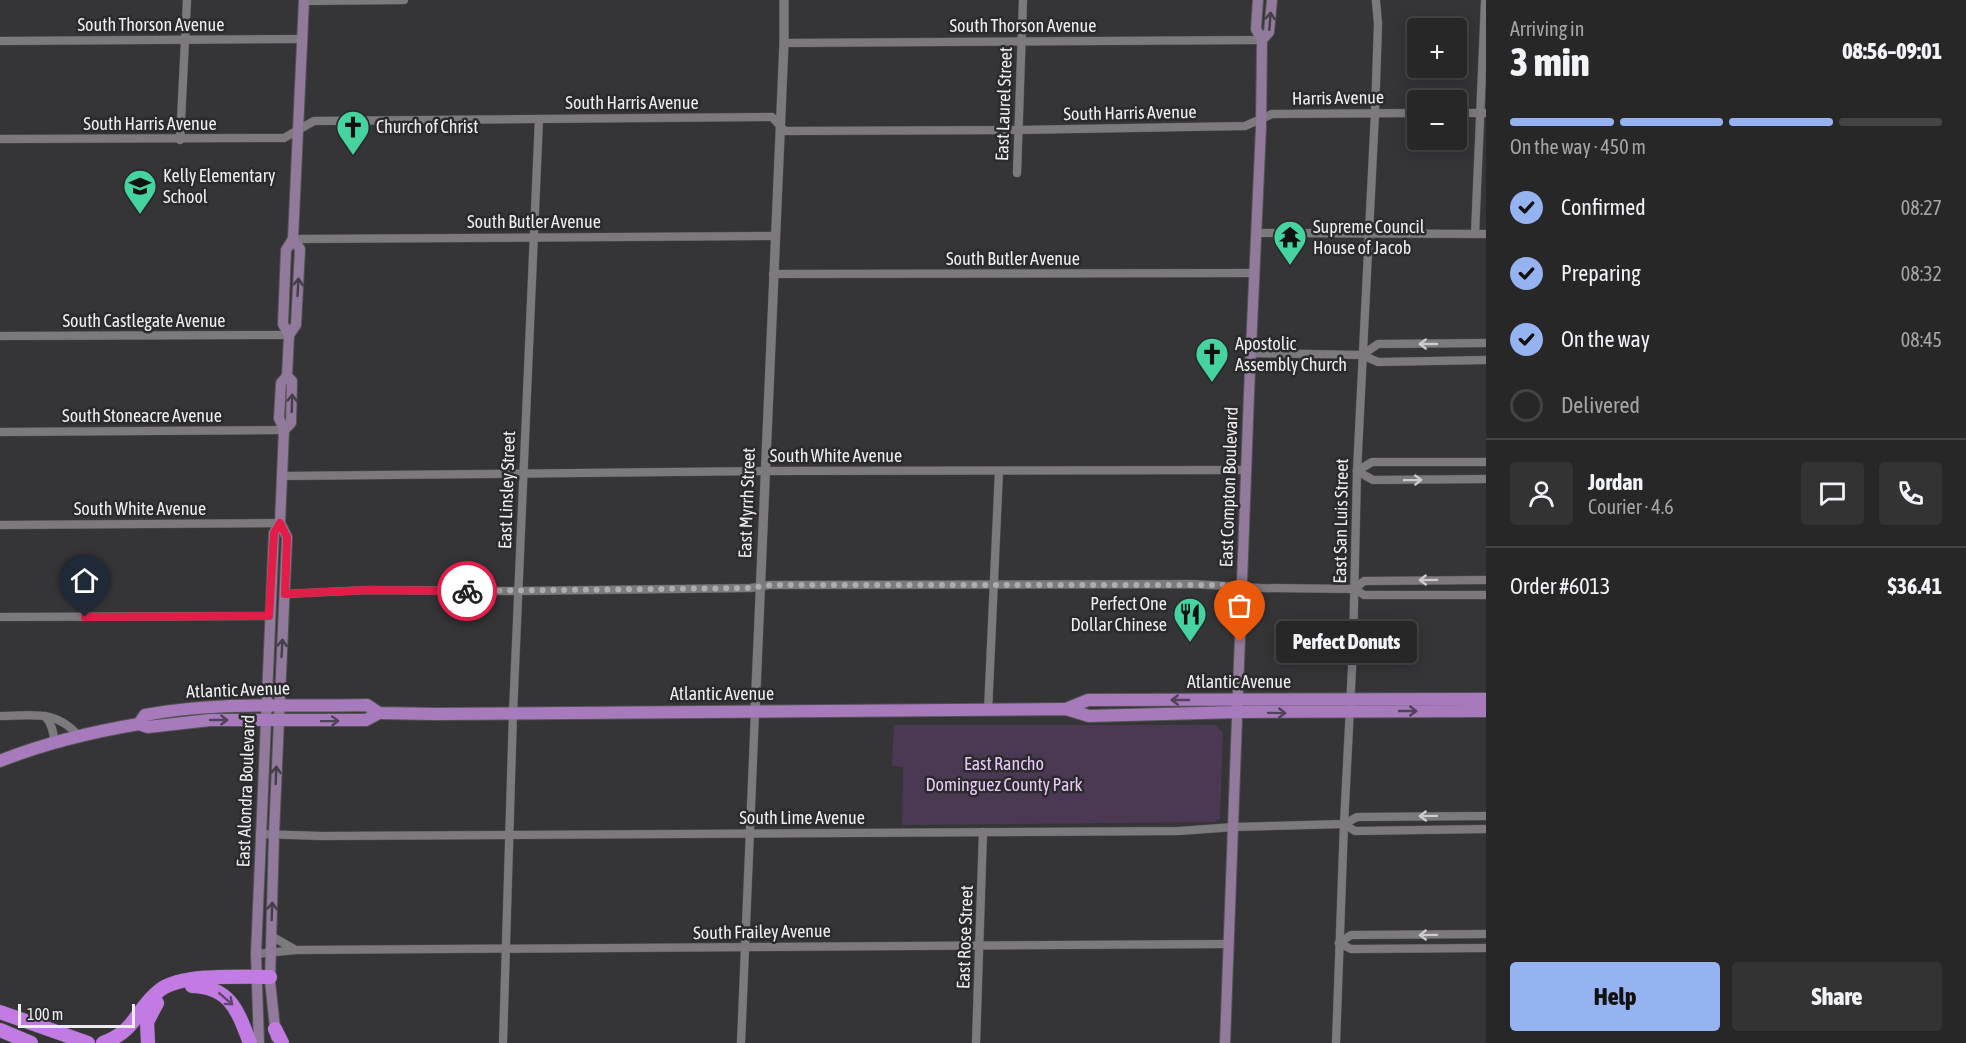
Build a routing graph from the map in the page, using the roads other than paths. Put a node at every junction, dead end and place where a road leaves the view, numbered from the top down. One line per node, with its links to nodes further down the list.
1 (187, 0): 11 (street)
2 (304, 0): 3 (street); 10 (main road, East Alondra Boulevard)
3 (404, 0)
4 (784, 0): 15 (street, East Myrrh Street)
5 (1023, 0): 14 (street, East Laurel Street)
6 (1258, 0): 12 (main road, East Compton Boulevard)
7 (1272, 0): 12 (main road, East Compton Boulevard, one-way to 7)
8 (1376, 1): 16 (street, East San Luis Street)
9 (1485, 2): 19 (street)
10 (302, 39): 11 (street, South Thorson Avenue); 23 (main road, East Alondra Boulevard)
11 (186, 40): 13 (street, South Thorson Avenue); 26 (street)
12 (1262, 40): 14 (street, South Thorson Avenue); 21 (main road, East Compton Boulevard)
13 (0, 41)
14 (1021, 41): 15 (street, South Thorson Avenue); 24 (street, East Laurel Street)
15 (784, 43): 22 (street, East Myrrh Street)
16 (1375, 113): 17 (street, Harris Avenue); 21 (street, Harris Avenue); 29 (street, East San Luis Street)
17 (1407, 113)
18 (1467, 113): 19 (street)
19 (1483, 113): 30 (street)
20 (539, 119): 22 (street, South Harris Avenue); 23 (street, South Harris Avenue); 32 (street, East Linsley Street)
21 (1261, 119): 24 (street, South Harris Avenue); 28 (main road, East Compton Boulevard)
22 (779, 124): 24 (street, South Harris Avenue); 33 (street, East Myrrh Street)
23 (298, 130): 26 (street, South Harris Avenue); 34 (main road, East Alondra Boulevard)
24 (1017, 130): 27 (street, East Laurel Street)
25 (0, 139): 26 (street, South Harris Avenue)
26 (180, 140)
27 (1017, 172)
28 (1257, 233): 29 (street); 35 (main road, East Compton Boulevard)
29 (1368, 234): 30 (street); 41 (street, East San Luis Street)
30 (1475, 234): 31 (street)
31 (1486, 234)
32 (533, 237): 33 (street, South Butler Avenue); 34 (street, South Butler Avenue); 50 (street, East Linsley Street)
33 (775, 237): 36 (street, East Myrrh Street)
34 (293, 239): 37 (main road, East Alondra Boulevard)
35 (1254, 273): 36 (street, South Butler Avenue); 40 (main road, East Compton Boulevard)
36 (772, 274): 47 (street, East Myrrh Street)
37 (289, 335): 38 (street, South Castlegate Avenue); 43 (main road, East Alondra Boulevard)
38 (0, 336)
39 (1486, 343): 41 (street, one-way to 41)
40 (1251, 353): 41 (street); 46 (main road, East Compton Boulevard)
41 (1362, 355): 42 (street); 49 (street, East San Luis Street)
42 (1486, 360)
43 (284, 430): 44 (street, South Stoneacre Avenue); 51 (main road, East Alondra Boulevard)
44 (0, 432)
45 (1486, 462): 49 (street)
46 (1246, 470): 48 (street, South White Avenue); 58 (main road, East Compton Boulevard)
47 (765, 471): 48 (street, South White Avenue); 50 (street, South White Avenue); 57 (street, East Myrrh Street)
48 (999, 471): 56 (street)
49 (1357, 471): 52 (street, one-way to 52); 59 (street, East San Luis Street)
50 (523, 473): 51 (street, South White Avenue); 60 (street, East Linsley Street)
51 (282, 476): 53 (main road, East Alondra Boulevard)
52 (1486, 479)
53 (280, 523): 54 (street, South White Avenue); 61 (main road, East Alondra Boulevard); 63 (main road, East Alondra Boulevard)
54 (0, 525)
55 (1486, 579): 59 (street, one-way to 59)
56 (994, 584): 57 (street); 58 (street); 70 (street)
57 (760, 586): 60 (street); 73 (street, East Myrrh Street)
58 (1242, 586): 59 (street); 68 (main road, East Compton Boulevard)
59 (1354, 589): 62 (street); 69 (street, East San Luis Street)
60 (518, 591): 61 (street); 74 (street, East Linsley Street)
61 (285, 594): 67 (main road, East Alondra Boulevard, one-way to 61)
62 (1486, 595)
63 (269, 616): 64 (street); 66 (main road, East Alondra Boulevard)
64 (0, 617)
65 (1486, 699): 69 (main road, Atlantic Avenue)
66 (266, 706): 67 (main road, Atlantic Avenue); 77 (main road, East Alondra Boulevard); 79 (main road, Atlantic Avenue)
67 (279, 706): 72 (main road, Atlantic Avenue); 78 (main road, East Alondra Boulevard)
68 (1239, 706): 69 (main road, Atlantic Avenue); 70 (main road, Atlantic Avenue); 85 (main road, East Compton Boulevard)
69 (1350, 706): 71 (main road, Atlantic Avenue, one-way to 71); 84 (street, East San Luis Street)
70 (988, 711): 73 (main road, Atlantic Avenue)
71 (1486, 711)
72 (379, 712): 74 (main road, Atlantic Avenue); 78 (main road, Atlantic Avenue, one-way to 72)
73 (755, 712): 74 (main road, Atlantic Avenue); 88 (street, East Myrrh Street)
74 (513, 713): 91 (street, East Linsley Street)
75 (0, 716): 76 (street)
76 (45, 716): 80 (street); 81 (street)
77 (265, 721): 78 (main road, Atlantic Avenue); 79 (main road, Atlantic Avenue, one-way to 77); 89 (main road, East Alondra Boulevard)
78 (278, 721): 90 (main road, East Alondra Boulevard, one-way to 78)
79 (139, 724): 80 (main road, Atlantic Avenue)
80 (78, 735): 81 (main road, Atlantic Avenue)
81 (54, 742): 82 (main road, Atlantic Avenue)
82 (0, 761)
83 (1486, 816): 84 (street, South Lime Avenue, one-way to 84)
84 (1344, 824): 85 (street, South Lime Avenue); 86 (street, South Lime Avenue); 94 (street, East San Luis Street)
85 (1234, 827): 87 (street, South Lime Avenue); 96 (main road, East Compton Boulevard)
86 (1486, 829)
87 (983, 832): 88 (street, South Lime Avenue); 95 (street, East Rose Street)
88 (750, 833): 91 (street, South Lime Avenue); 97 (street, East Myrrh Street)
89 (260, 834): 90 (street, South Lime Avenue); 102 (main road, East Alondra Boulevard)
90 (274, 834): 91 (street, South Lime Avenue); 93 (main road, East Alondra Boulevard, one-way to 90)
91 (509, 834): 100 (street, East Linsley Street)
92 (1486, 934): 94 (street, one-way to 94)
93 (271, 936): 99 (street, South Frailey Avenue); 101 (main road, East Alondra Boulevard)
94 (1339, 943): 98 (street); 118 (street, East San Luis Street)
95 (979, 944): 96 (street, South Frailey Avenue); 97 (street, South Frailey Avenue); 116 (street, East Rose Street)
96 (1229, 944): 117 (main road, East Compton Boulevard)
97 (745, 947): 100 (street, South Frailey Avenue); 115 (street, East Myrrh Street)
98 (1486, 948)
99 (296, 950): 100 (street, South Frailey Avenue); 101 (street, South Frailey Avenue)
100 (506, 950): 114 (street, East Linsley Street)
101 (271, 953): 102 (street, South Frailey Avenue); 103 (main road, East Alondra Boulevard)
102 (256, 954): 103 (main road, East Alondra Boulevard)
103 (263, 977): 106 (main road); 109 (highway); 112 (main road)
104 (0, 1012): 108 (highway)
105 (0, 1030): 107 (highway)
106 (276, 1036): 113 (highway)
107 (32, 1043)
108 (88, 1043)
109 (103, 1043)
110 (148, 1043): 111 (highway, one-way to 111)
111 (250, 1043)
112 (259, 1043)
113 (282, 1043)
114 (503, 1043)
115 (741, 1043)
116 (976, 1043)
117 (1225, 1043)
118 (1336, 1043)

